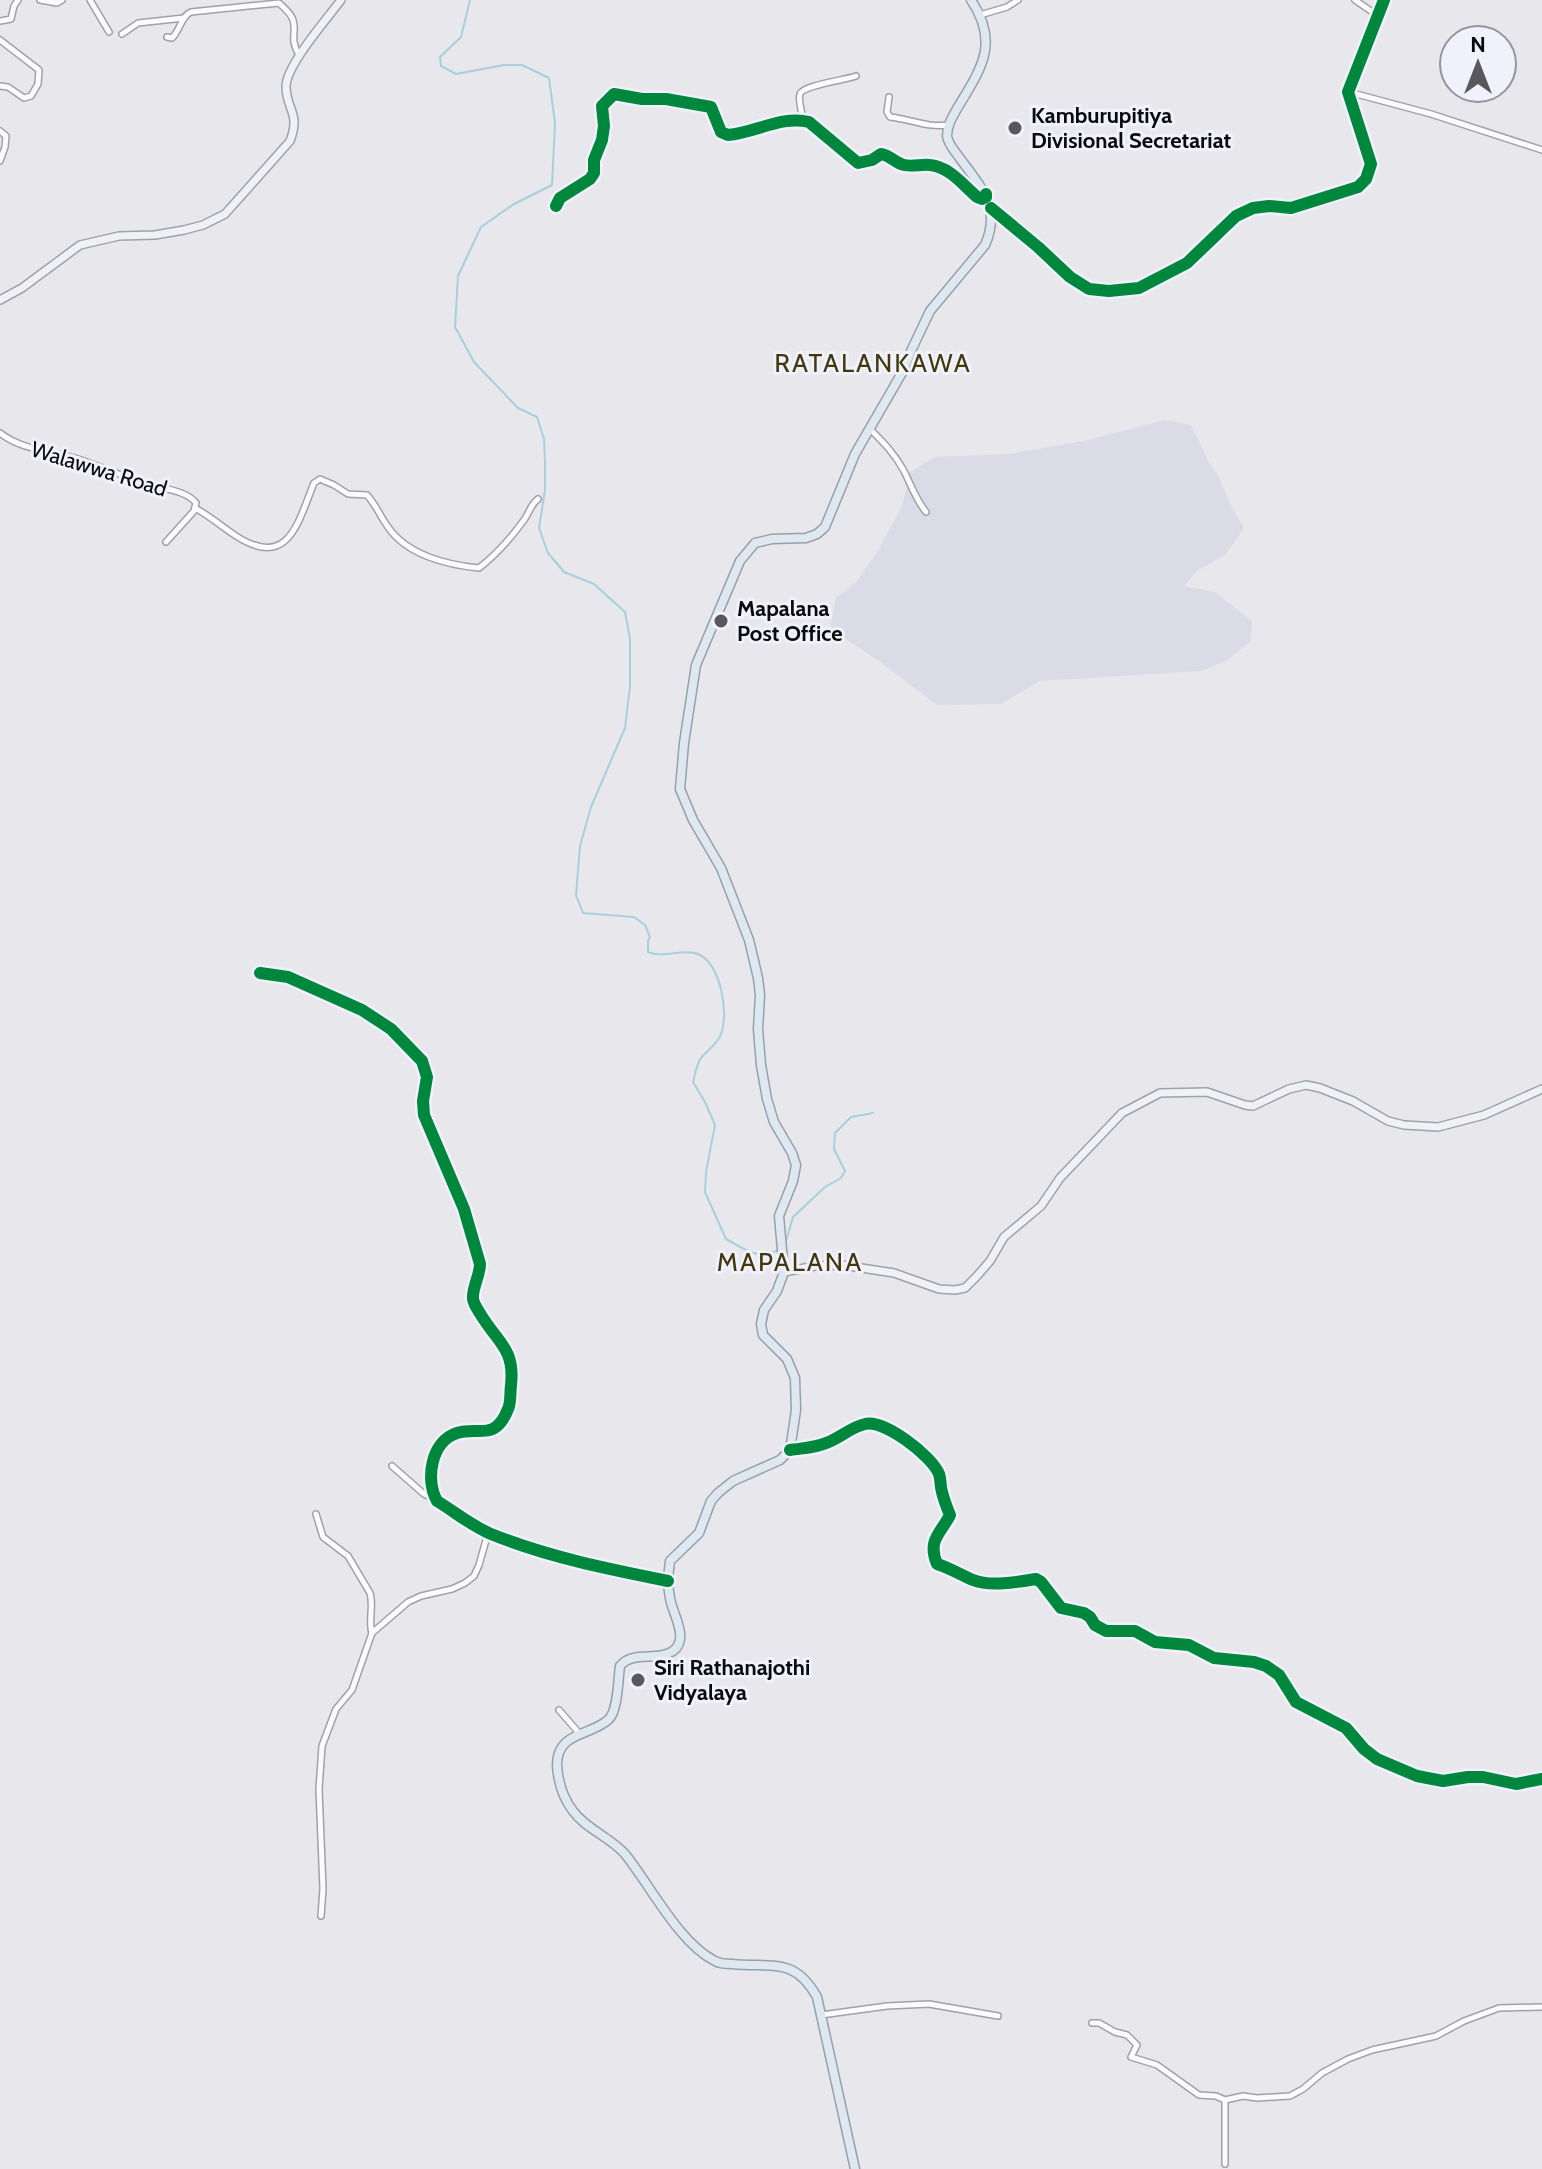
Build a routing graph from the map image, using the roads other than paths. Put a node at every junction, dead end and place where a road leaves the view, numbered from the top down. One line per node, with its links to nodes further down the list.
1 (18, 0): 13 (street)
2 (40, 0): 3 (street)
3 (62, 0)
4 (90, 0): 14 (street)
5 (341, 0): 18 (main road)
6 (971, 0): 10 (main road)
7 (1018, 0): 10 (street)
8 (1355, 0): 11 (street)
9 (1384, 0): 11 (street)
10 (980, 15): 24 (main road)
11 (1378, 16): 21 (street)
12 (184, 18): 15 (street); 16 (street); 18 (street)
13 (0, 21)
14 (109, 32)
15 (122, 34)
16 (167, 37)
17 (0, 40): 20 (street)
18 (299, 56): 31 (main road)
19 (856, 76): 23 (street)
20 (0, 86)
21 (1348, 92): 26 (street); 30 (street)
22 (889, 97): 24 (street)
23 (804, 120): 28 (street); 29 (street)
24 (949, 125): 28 (main road)
25 (0, 131): 27 (street)
26 (1542, 150)
27 (0, 161)
28 (986, 194): 30 (main road)
29 (556, 206)
30 (991, 208): 32 (main road)
31 (0, 300)
32 (870, 429): 36 (street); 40 (main road)
33 (0, 433): 35 (street, Walawwa Road)
34 (538, 499): 35 (street)
35 (195, 508): 37 (street, Walawwa Road)
36 (926, 512)
37 (166, 542)
38 (260, 973): 43 (street)
39 (1542, 1089): 40 (main road)
40 (784, 1272): 41 (main road)
41 (790, 1450): 46 (main road); 50 (street)
42 (392, 1466): 43 (street)
43 (437, 1501): 45 (street)
44 (316, 1514): 47 (street)
45 (488, 1533): 46 (street); 47 (street)
46 (668, 1581): 49 (main road)
47 (372, 1633): 51 (street)
48 (559, 1710): 49 (street)
49 (579, 1733): 53 (main road)
50 (1542, 1779)
51 (321, 1916)
52 (1542, 2007): 56 (street)
53 (821, 2015): 54 (street); 58 (main road)
54 (998, 2016)
55 (1092, 2023): 56 (street)
56 (1225, 2100): 57 (street)
57 (1225, 2164)
58 (855, 2169)

